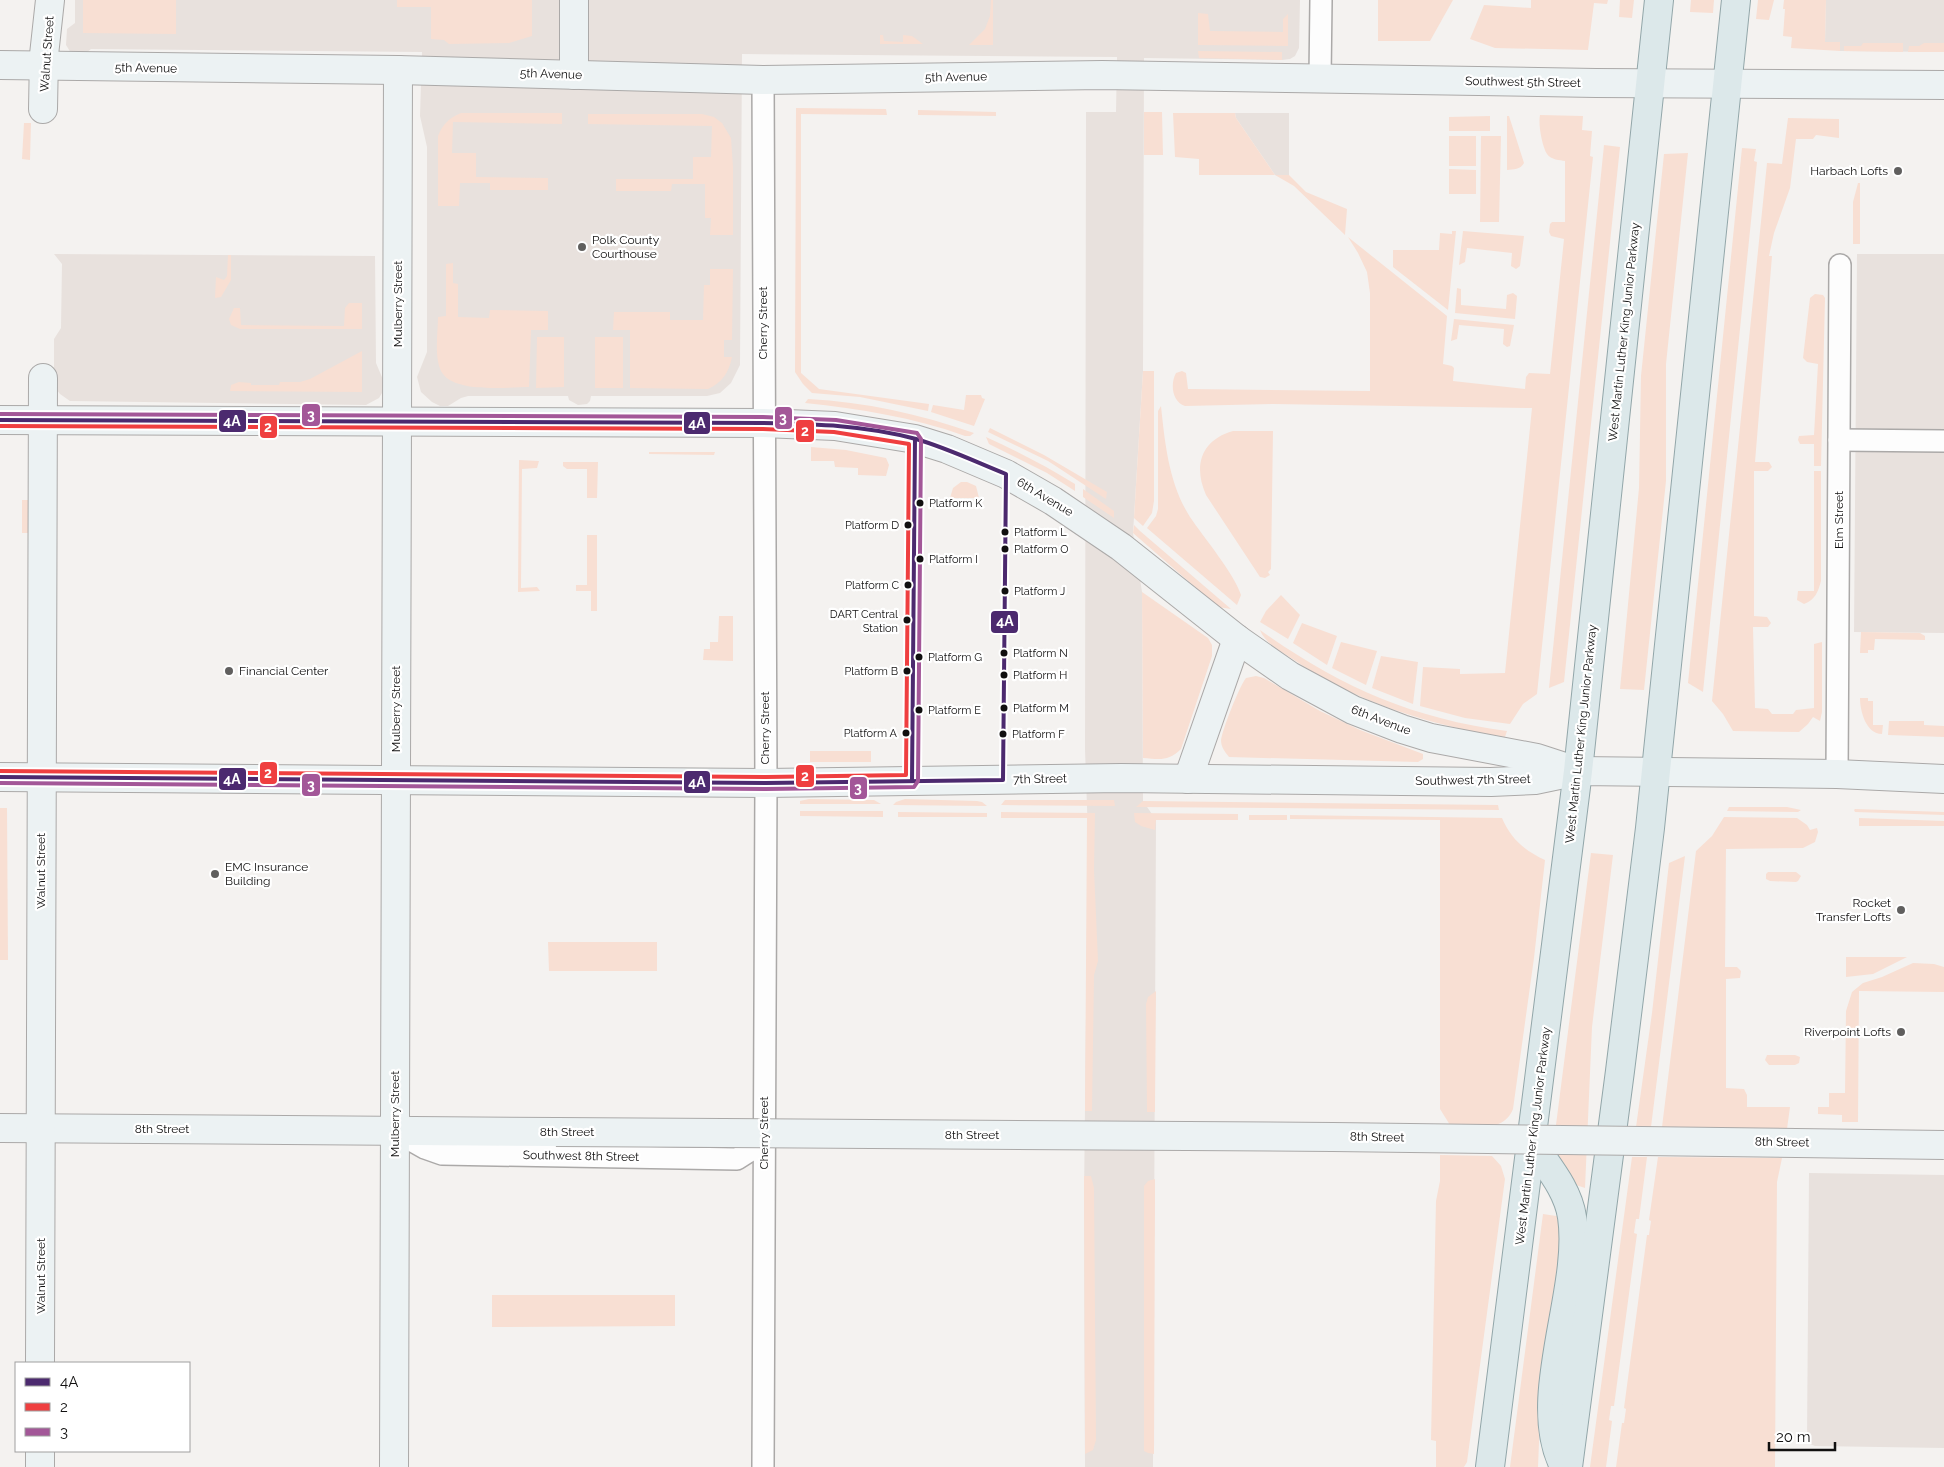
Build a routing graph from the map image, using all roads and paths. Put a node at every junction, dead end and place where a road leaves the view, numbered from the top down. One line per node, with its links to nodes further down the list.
1 (50, 0): 7 (main road, Walnut Street)
2 (574, 0): 9 (main road)
3 (1321, 0): 11 (street)
4 (1659, 0): 13 (main road, West Martin Luther King Junior Parkway)
5 (1736, 0): 14 (main road)
6 (0, 66): 7 (main road, 5th Avenue)
7 (43, 66): 8 (main road, 5th Avenue); 16 (main road, Walnut Street)
8 (398, 70): 9 (main road, 5th Avenue); 21 (main road, Mulberry Street)
9 (574, 75): 12 (main road, 5th Avenue)
10 (1102, 75): 11 (main road, Southwest 5th Street); 12 (main road, 5th Avenue)
11 (1320, 78): 13 (main road, Southwest 5th Street)
12 (763, 80): 22 (street, Cherry Street)
13 (1650, 83): 14 (main road, Southwest 5th Street); 26 (main road, West Martin Luther King Junior Parkway)
14 (1727, 83): 15 (main road, Southwest 5th Street); 27 (main road)
15 (1944, 85)
16 (43, 109)
17 (1840, 265): 23 (street, Elm Street)
18 (43, 378): 20 (main road, Walnut Street)
19 (0, 420): 20 (main road, 6th Avenue)
20 (42, 420): 21 (main road, 6th Avenue); 30 (main road, Walnut Street)
21 (398, 421): 22 (main road, 6th Avenue); 34 (main road, Mulberry Street)
22 (763, 423): 25 (main road, 6th Avenue); 35 (street, Cherry Street)
23 (1839, 440): 24 (street); 28 (street, Elm Street)
24 (1944, 441)
25 (1237, 639): 26 (main road, 6th Avenue); 32 (main road)
26 (1578, 771): 27 (main road, Southwest 7th Street); 32 (main road, Southwest 7th Street); 40 (main road, West Martin Luther King Junior Parkway)
27 (1656, 773): 28 (main road, Southwest 7th Street); 48 (main road)
28 (1837, 774): 33 (main road, Southwest 7th Street)
29 (0, 776): 30 (main road, 7th Street)
30 (41, 777): 34 (main road, 7th Street); 37 (main road, Walnut Street)
31 (1121, 778): 32 (main road, Southwest 7th Street); 35 (main road, 7th Street)
32 (1188, 779)
33 (1944, 779)
34 (396, 780): 35 (main road, 7th Street); 38 (main road, Mulberry Street)
35 (766, 783): 39 (street, Cherry Street)
36 (0, 1128): 37 (main road, 8th Street)
37 (41, 1128): 38 (main road, 8th Street); 42 (main road, Walnut Street)
38 (395, 1131): 39 (street, Southwest 8th Street); 41 (main road, 8th Street, bridge); 45 (main road, Mulberry Street)
39 (765, 1136): 46 (street, Cherry Street)
40 (1532, 1143): 47 (main road, West Martin Luther King Junior Parkway); 48 (main road)
41 (1944, 1144)
42 (40, 1362)
43 (40, 1452): 44 (main road)
44 (40, 1467)
45 (394, 1467)
46 (763, 1467)
47 (1490, 1467)
48 (1566, 1467)

